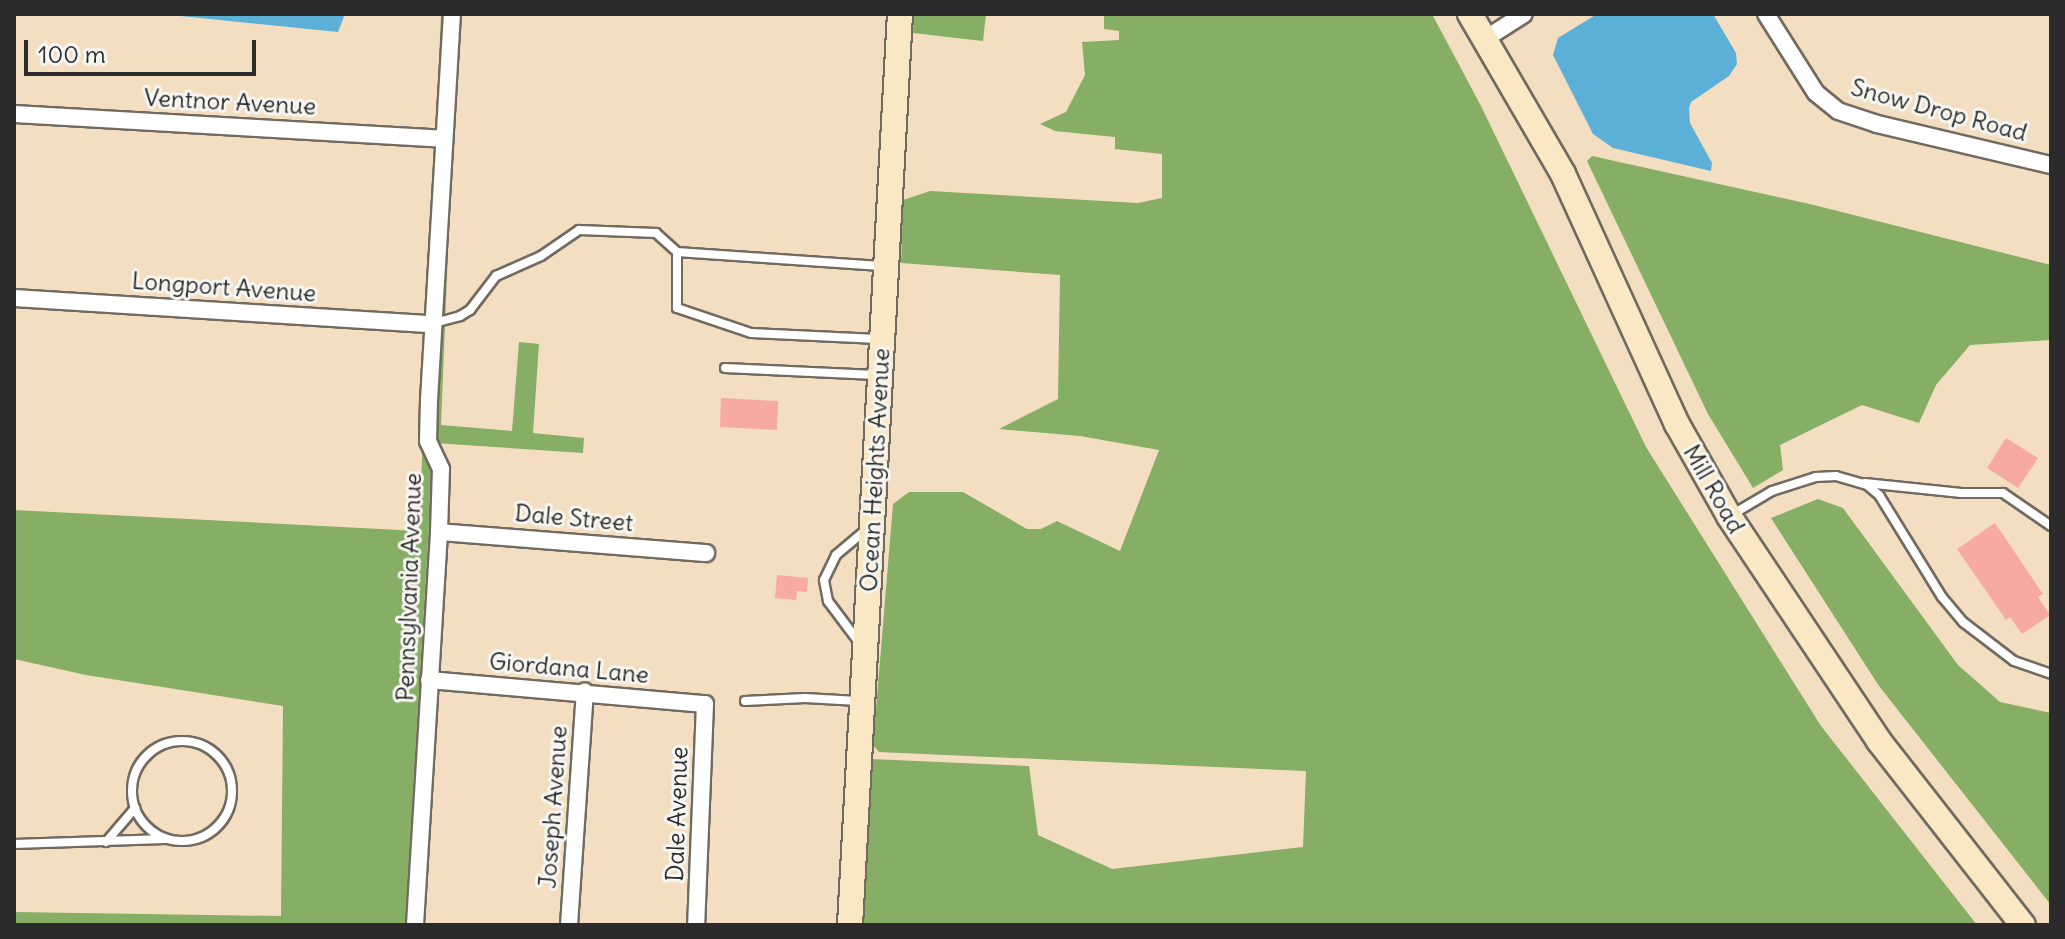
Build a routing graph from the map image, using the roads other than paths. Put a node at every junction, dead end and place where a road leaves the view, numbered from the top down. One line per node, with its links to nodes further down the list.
1 (452, 14): 7 (street, Pennsylvania Avenue)
2 (900, 14): 10 (street, Ocean Heights Avenue)
3 (1524, 14): 5 (street)
4 (1766, 14): 8 (street, Snow Drop Road)
5 (1477, 21): 17 (street, Mill Road)
6 (14, 114): 7 (street, Ventnor Avenue)
7 (443, 139): 12 (street, Pennsylvania Avenue)
8 (2051, 165)
9 (677, 252): 10 (lane); 12 (lane); 13 (lane)
10 (886, 266): 13 (street, Ocean Heights Avenue)
11 (14, 298): 12 (street, Longport Avenue)
12 (431, 324): 20 (street, Pennsylvania Avenue)
13 (882, 339): 15 (street, Ocean Heights Avenue)
14 (725, 368): 15 (lane)
15 (880, 375): 18 (street, Ocean Heights Avenue)
16 (1860, 482): 17 (lane); 19 (lane); 23 (lane)
17 (1729, 516): 37 (street, Mill Road)
18 (872, 526): 22 (street, Ocean Heights Avenue); 22 (lane)
19 (2051, 526)
20 (439, 532): 21 (street, Dale Street); 24 (street, Pennsylvania Avenue)
21 (706, 553)
22 (865, 651): 27 (street, Ocean Heights Avenue)
23 (2051, 674)
24 (429, 680): 25 (street, Giordana Lane); 33 (street, Pennsylvania Avenue)
25 (585, 692): 28 (street, Giordana Lane); 34 (street, Joseph Avenue)
26 (745, 701): 27 (lane)
27 (862, 701): 36 (street, Ocean Heights Avenue)
28 (705, 704): 35 (street, Dale Avenue)
29 (135, 808): 30 (lane); 30 (lane); 31 (lane)
30 (170, 839): 31 (lane)
31 (106, 842): 32 (lane)
32 (14, 844)
33 (415, 925)
34 (569, 925)
35 (696, 925)
36 (850, 925)
37 (2023, 925)

